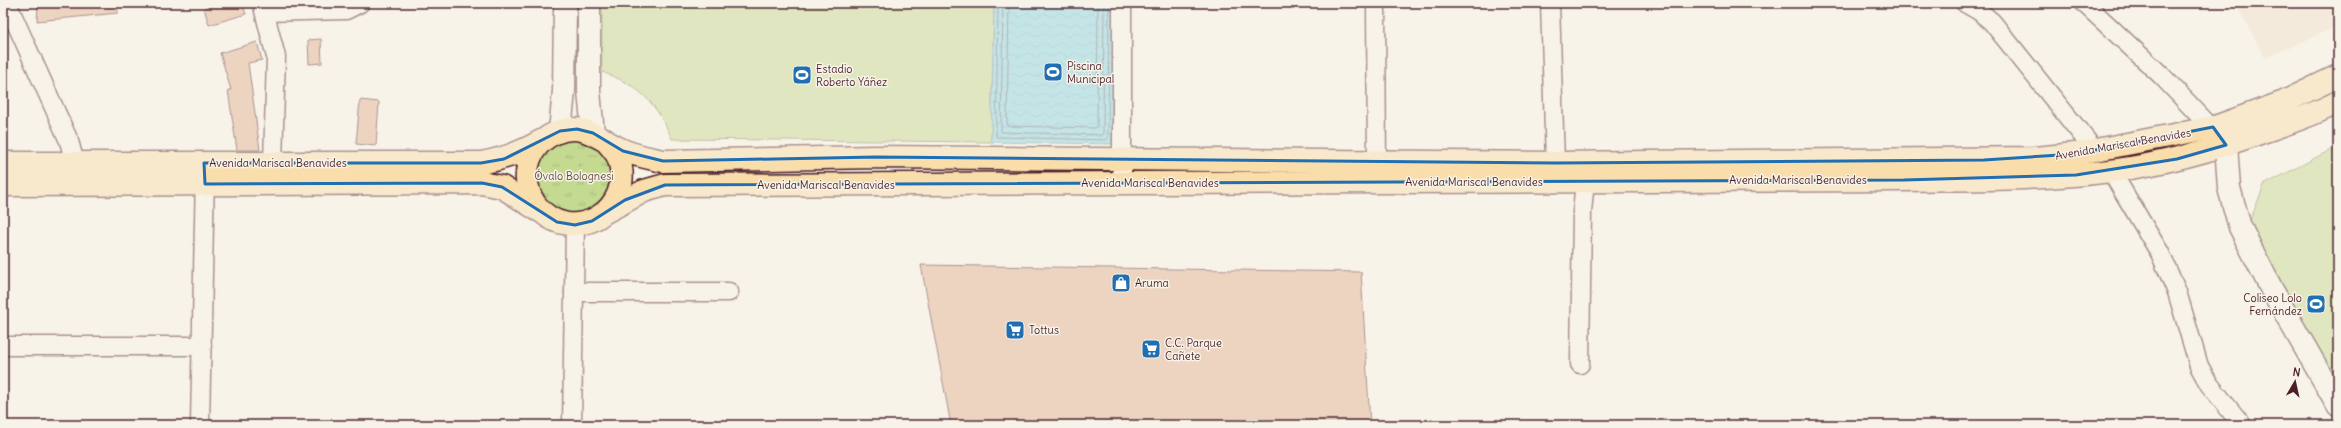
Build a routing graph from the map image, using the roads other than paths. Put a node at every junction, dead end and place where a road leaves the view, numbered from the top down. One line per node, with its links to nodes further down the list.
1 (8, 3): 20 (street)
2 (360, 3): 10 (street)
3 (565, 3): 14 (street)
4 (589, 3): 15 (street)
5 (1122, 3): 19 (street)
6 (1376, 3): 27 (street)
7 (1550, 3): 24 (street)
8 (1965, 3): 18 (street)
9 (2084, 3): 13 (street)
10 (263, 7): 21 (street)
11 (2338, 76): 13 (highway, Avenida Mariscal Benavides)
12 (2338, 102): 17 (highway, Avenida Mariscal Benavides)
13 (2213, 128): 16 (highway, Avenida Mariscal Benavides); 17 (street)
14 (554, 134): 15 (highway); 21 (highway, Avenida Mariscal Benavides); 32 (highway)
15 (599, 136): 19 (highway, Avenida Mariscal Benavides); 33 (highway)
16 (2131, 144): 18 (highway, Avenida Mariscal Benavides); 25 (highway)
17 (2226, 145): 25 (highway, Avenida Mariscal Benavides); 40 (street)
18 (2095, 151): 24 (highway, Avenida Mariscal Benavides)
19 (1121, 161): 27 (highway, Avenida Mariscal Benavides); 29 (street)
20 (75, 162): 22 (highway, Avenida Mariscal Benavides); 23 (highway, Avenida Mariscal Benavides)
21 (273, 162): 23 (highway, Avenida Mariscal Benavides)
22 (3, 163)
23 (204, 163): 31 (street)
24 (1555, 163): 27 (highway, Avenida Mariscal Benavides)
25 (2144, 165): 26 (highway, Avenida Mariscal Benavides)
26 (2111, 171): 28 (highway, Avenida Mariscal Benavides); 43 (street)
27 (1378, 172): 28 (highway, Avenida Mariscal Benavides); 29 (highway, Avenida Mariscal Benavides)
28 (1585, 182): 39 (street)
29 (1122, 183): 33 (highway, Avenida Mariscal Benavides)
30 (3, 184): 31 (highway, Avenida Mariscal Benavides)
31 (205, 184): 32 (highway, Avenida Mariscal Benavides); 38 (street)
32 (541, 211): 34 (highway)
33 (606, 213): 34 (highway)
34 (575, 225): 35 (street)
35 (574, 292): 36 (street); 42 (street)
36 (729, 292)
37 (3, 346): 38 (street)
38 (202, 346): 41 (street)
39 (1580, 364)
40 (2338, 406)
41 (200, 425)
42 (572, 425)
43 (2242, 425)

